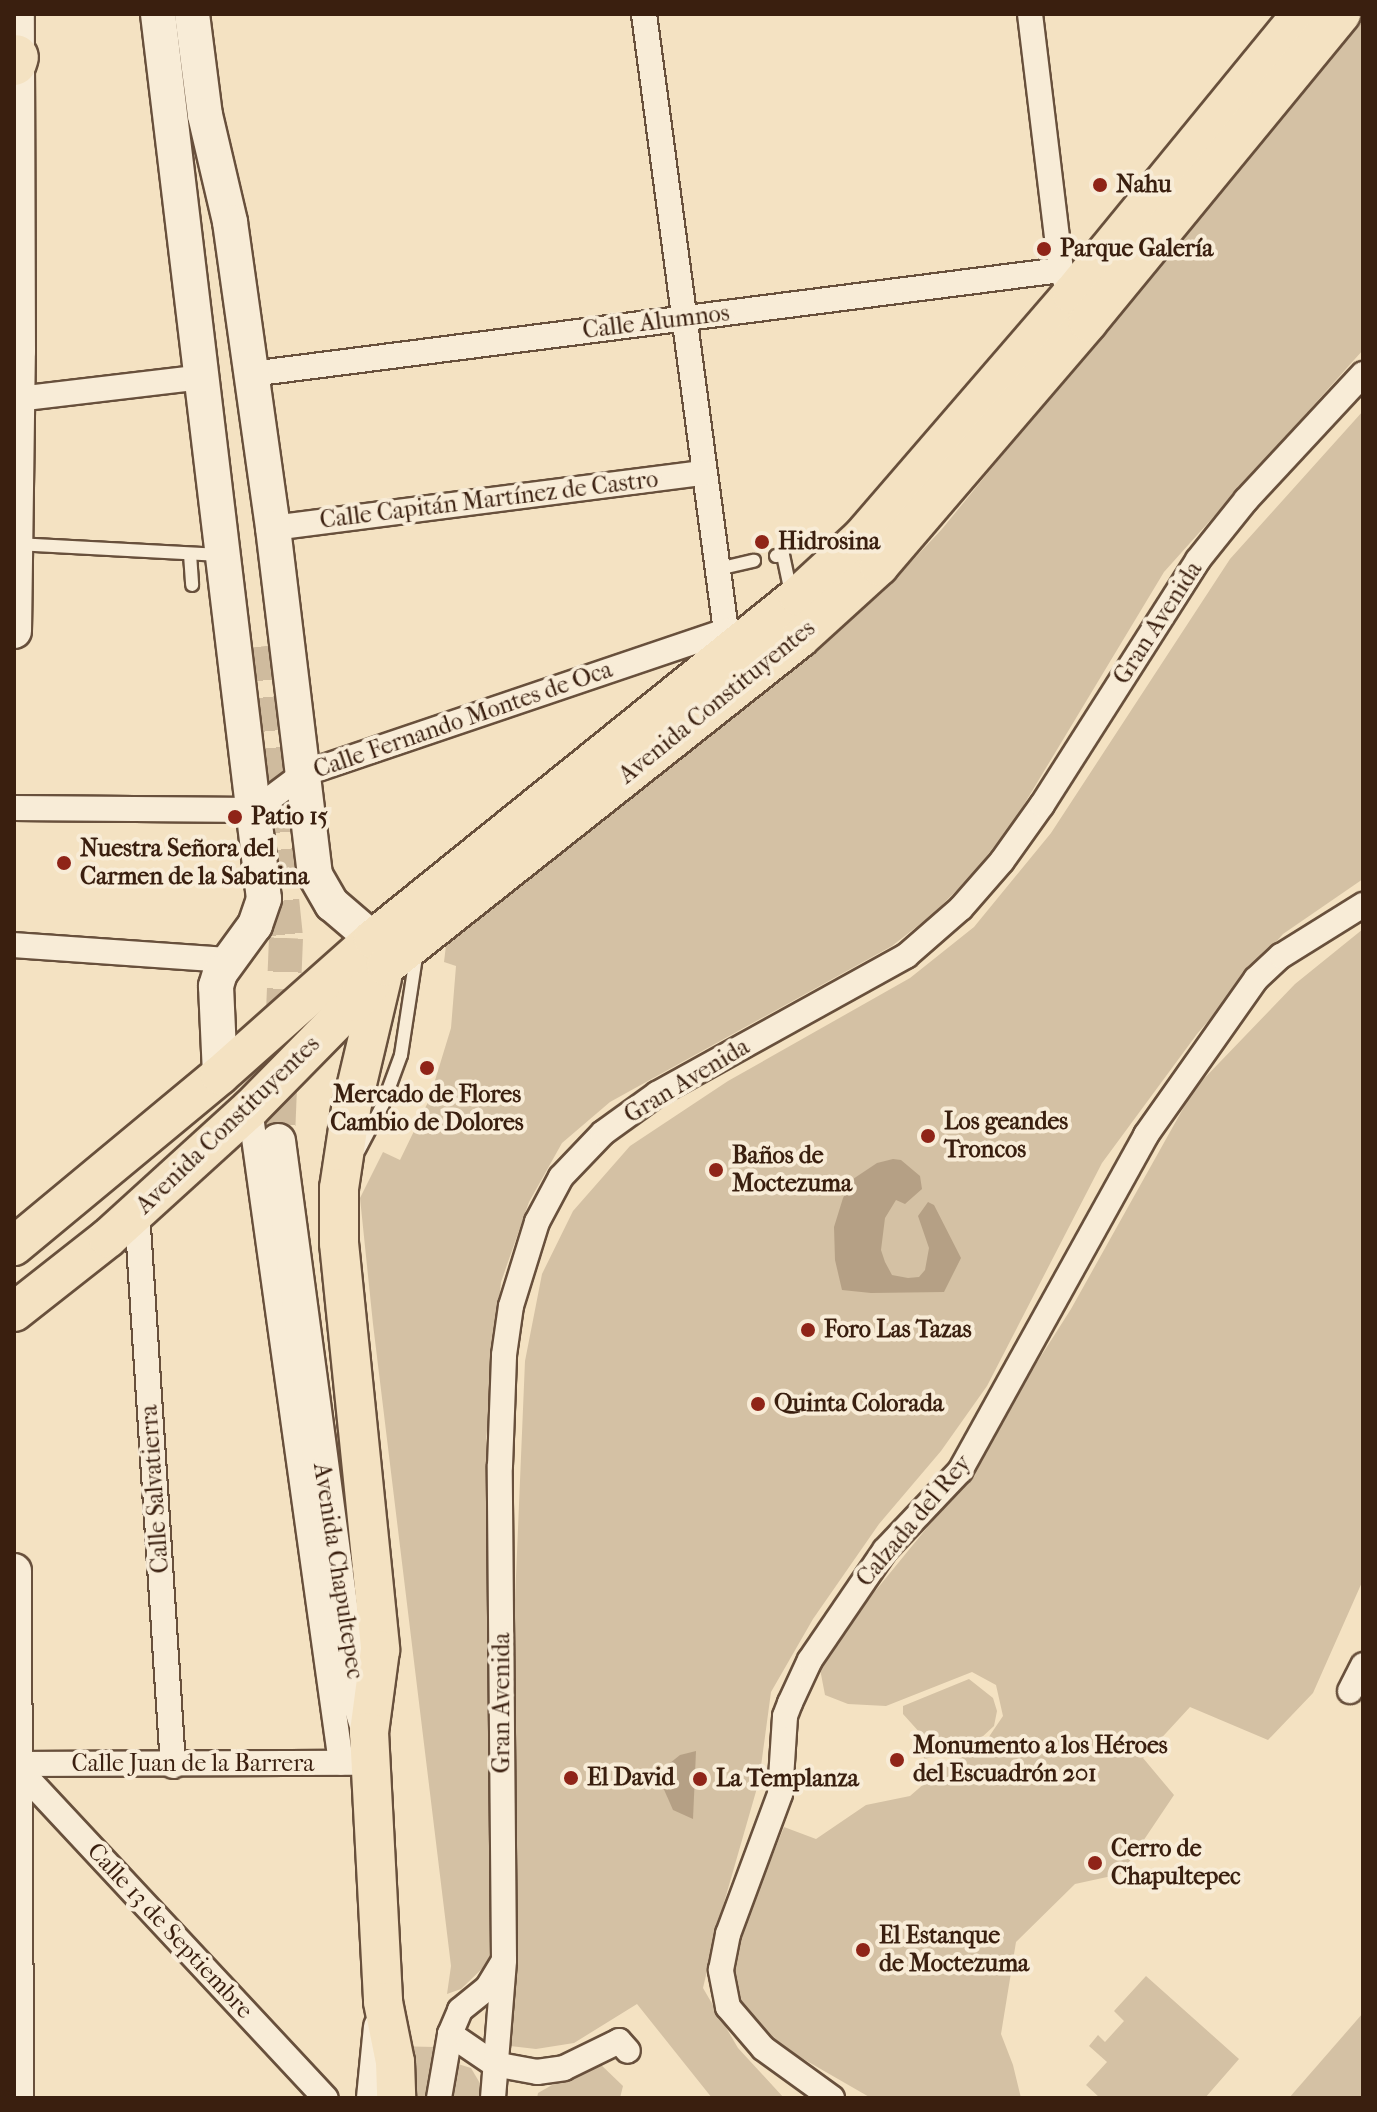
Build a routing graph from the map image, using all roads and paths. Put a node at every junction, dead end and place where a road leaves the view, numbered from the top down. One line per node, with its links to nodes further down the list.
1 (17, 14): 8 (street)
2 (158, 14): 14 (street)
3 (192, 14): 9 (street)
4 (644, 14): 11 (street)
5 (1030, 14): 10 (street)
6 (1301, 14): 10 (main road, Avenida Constituyentes)
7 (1341, 14): 10 (main road, Avenida Constituyentes)
8 (15, 60): 15 (street)
9 (205, 115): 12 (street); 28 (street)
10 (1073, 295): 11 (street, Calle Alumnos); 25 (main road, Avenida Constituyentes); 34 (main road, Avenida Constituyentes)
11 (684, 318): 12 (street, Calle Alumnos); 16 (street)
12 (251, 374): 17 (street)
13 (1363, 374): 51 (street, Gran Avenida)
14 (203, 377): 15 (street); 20 (street)
15 (18, 399): 18 (street)
16 (705, 473): 17 (street, Calle Capitán Martínez de Castro); 23 (street)
17 (273, 528): 30 (street)
18 (15, 544): 19 (lane); 26 (street)
19 (190, 554): 20 (lane); 24 (lane)
20 (225, 555): 29 (street)
21 (776, 556): 25 (lane)
22 (754, 561): 23 (lane)
23 (718, 569): 27 (street)
24 (192, 585)
25 (793, 601): 27 (main road, Avenida Constituyentes)
26 (14, 631)
27 (728, 641): 30 (street, Calle Fernando Montes de Oca); 36 (main road, Avenida Constituyentes)
28 (256, 647)
29 (243, 707): 30 (street); 32 (street)
30 (302, 768): 32 (street, Calle Fernando Montes de Oca); 36 (street)
31 (14, 808): 32 (street)
32 (255, 810): 37 (street)
33 (1363, 905): 62 (street, Calzada del Rey)
34 (418, 938): 36 (main road, Avenida Constituyentes); 41 (lane)
35 (14, 945): 37 (street)
36 (379, 953): 38 (main road, Avenida Constituyentes); 39 (main road, Avenida Constituyentes); 41 (main road)
37 (229, 960): 38 (street)
38 (220, 1075): 43 (main road, Avenida Constituyentes)
39 (250, 1109): 42 (main road, Avenida Constituyentes); 48 (street, Avenida Chapultepec)
40 (278, 1141): 48 (street, Avenida Chapultepec)
41 (339, 1188): 48 (main road)
42 (137, 1212): 44 (main road, Avenida Constituyentes); 50 (street, Calle Salvatierra)
43 (14, 1246)
44 (14, 1312)
45 (14, 1571): 49 (street)
46 (1363, 1665): 47 (street)
47 (1350, 1691)
48 (360, 1752): 50 (street, Calle Juan de la Barrera); 52 (main road, Avenida Chapultepec)
49 (14, 1764): 50 (street, Calle Juan de la Barrera); 56 (street); 57 (street, Calle 13 de Septiembre)
50 (173, 1766)
51 (504, 1960): 53 (street); 55 (street, Gran Avenida)
52 (383, 2002): 58 (street, Avenida Chapultepec); 59 (main road)
53 (450, 2034): 55 (street); 60 (street)
54 (628, 2051): 55 (street)
55 (494, 2064): 61 (street, Gran Avenida)
56 (16, 2098)
57 (326, 2098)
58 (374, 2098)
59 (396, 2098)
60 (439, 2098)
61 (493, 2098)
62 (832, 2098)

